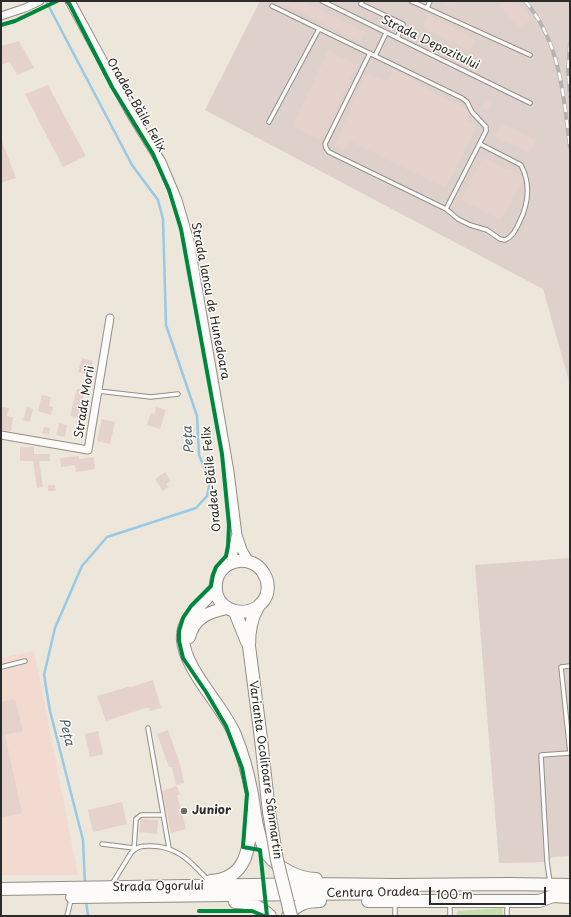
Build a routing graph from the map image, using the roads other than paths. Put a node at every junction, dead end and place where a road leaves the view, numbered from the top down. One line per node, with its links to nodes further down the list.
1 (40, 1): 9 (street)
2 (70, 1): 24 (street, Strada Iancu de Hunedoara)
3 (322, 1): 11 (lane, Strada Depozitului)
4 (362, 1): 12 (lane)
5 (411, 1): 8 (lane)
6 (430, 1): 8 (lane)
7 (272, 6): 10 (lane)
8 (426, 8): 14 (lane)
9 (1, 16)
10 (319, 29): 13 (lane); 17 (lane)
11 (386, 33): 12 (lane, Strada Depozitului); 15 (lane)
12 (397, 38): 16 (lane, Strada Depozitului)
13 (370, 53): 15 (lane); 19 (lane)
14 (530, 55)
15 (375, 56): 18 (lane)
16 (530, 103)
17 (269, 122)
18 (480, 144): 19 (lane); 19 (lane)
19 (446, 209)
20 (110, 318): 21 (street, Strada Morii)
21 (98, 391): 22 (lane); 23 (street, Strada Morii)
22 (178, 394)
23 (1, 435)
24 (236, 535): 25 (street, Strada Iancu de Hunedoara); 26 (street, Strada Iancu de Hunedoara)
25 (249, 562): 26 (highway); 28 (highway)
26 (231, 563): 27 (highway)
27 (216, 588): 29 (highway); 31 (highway)
28 (258, 607): 29 (highway); 30 (highway, Varianta Ocolitoare Sânmartin)
29 (231, 610): 30 (highway, Varianta Ocolitoare Sânmartin); 31 (highway)
30 (249, 646): 60 (highway, Varianta Ocolitoare Sânmartin, bridge)
31 (186, 654): 37 (highway)
32 (25, 661): 34 (lane)
33 (570, 666): 36 (lane)
34 (1, 667)
35 (148, 728): 38 (lane)
36 (570, 754): 45 (lane)
37 (251, 793): 42 (highway); 44 (highway)
38 (163, 815): 40 (lane); 41 (lane)
39 (102, 844): 40 (lane)
40 (134, 848): 41 (lane); 50 (lane)
41 (169, 848): 42 (lane)
42 (209, 881): 47 (highway)
43 (314, 884): 44 (highway, Centura Oradea); 47 (highway, Strada Ogorului)
44 (449, 884): 45 (highway, Centura Oradea)
45 (550, 884): 46 (highway, Centura Oradea)
46 (570, 885)
47 (125, 888): 50 (highway, Strada Ogorului)
48 (1, 889): 51 (highway, Strada Ogorului)
49 (570, 892): 52 (highway, Centura Oradea)
50 (113, 893): 51 (highway, Strada Ogorului); 52 (highway, Strada Ogorului); 59 (highway)
51 (75, 894): 53 (highway, Strada Ogorului); 58 (lane)
52 (248, 895)
53 (1, 897)
54 (570, 897): 57 (highway)
55 (395, 901): 56 (highway); 60 (highway); 61 (lane)
56 (450, 901): 57 (highway); 62 (lane)
57 (508, 906): 63 (lane)
58 (67, 916)
59 (270, 916)
60 (290, 916)
61 (395, 916)
62 (450, 916)
63 (509, 916)

